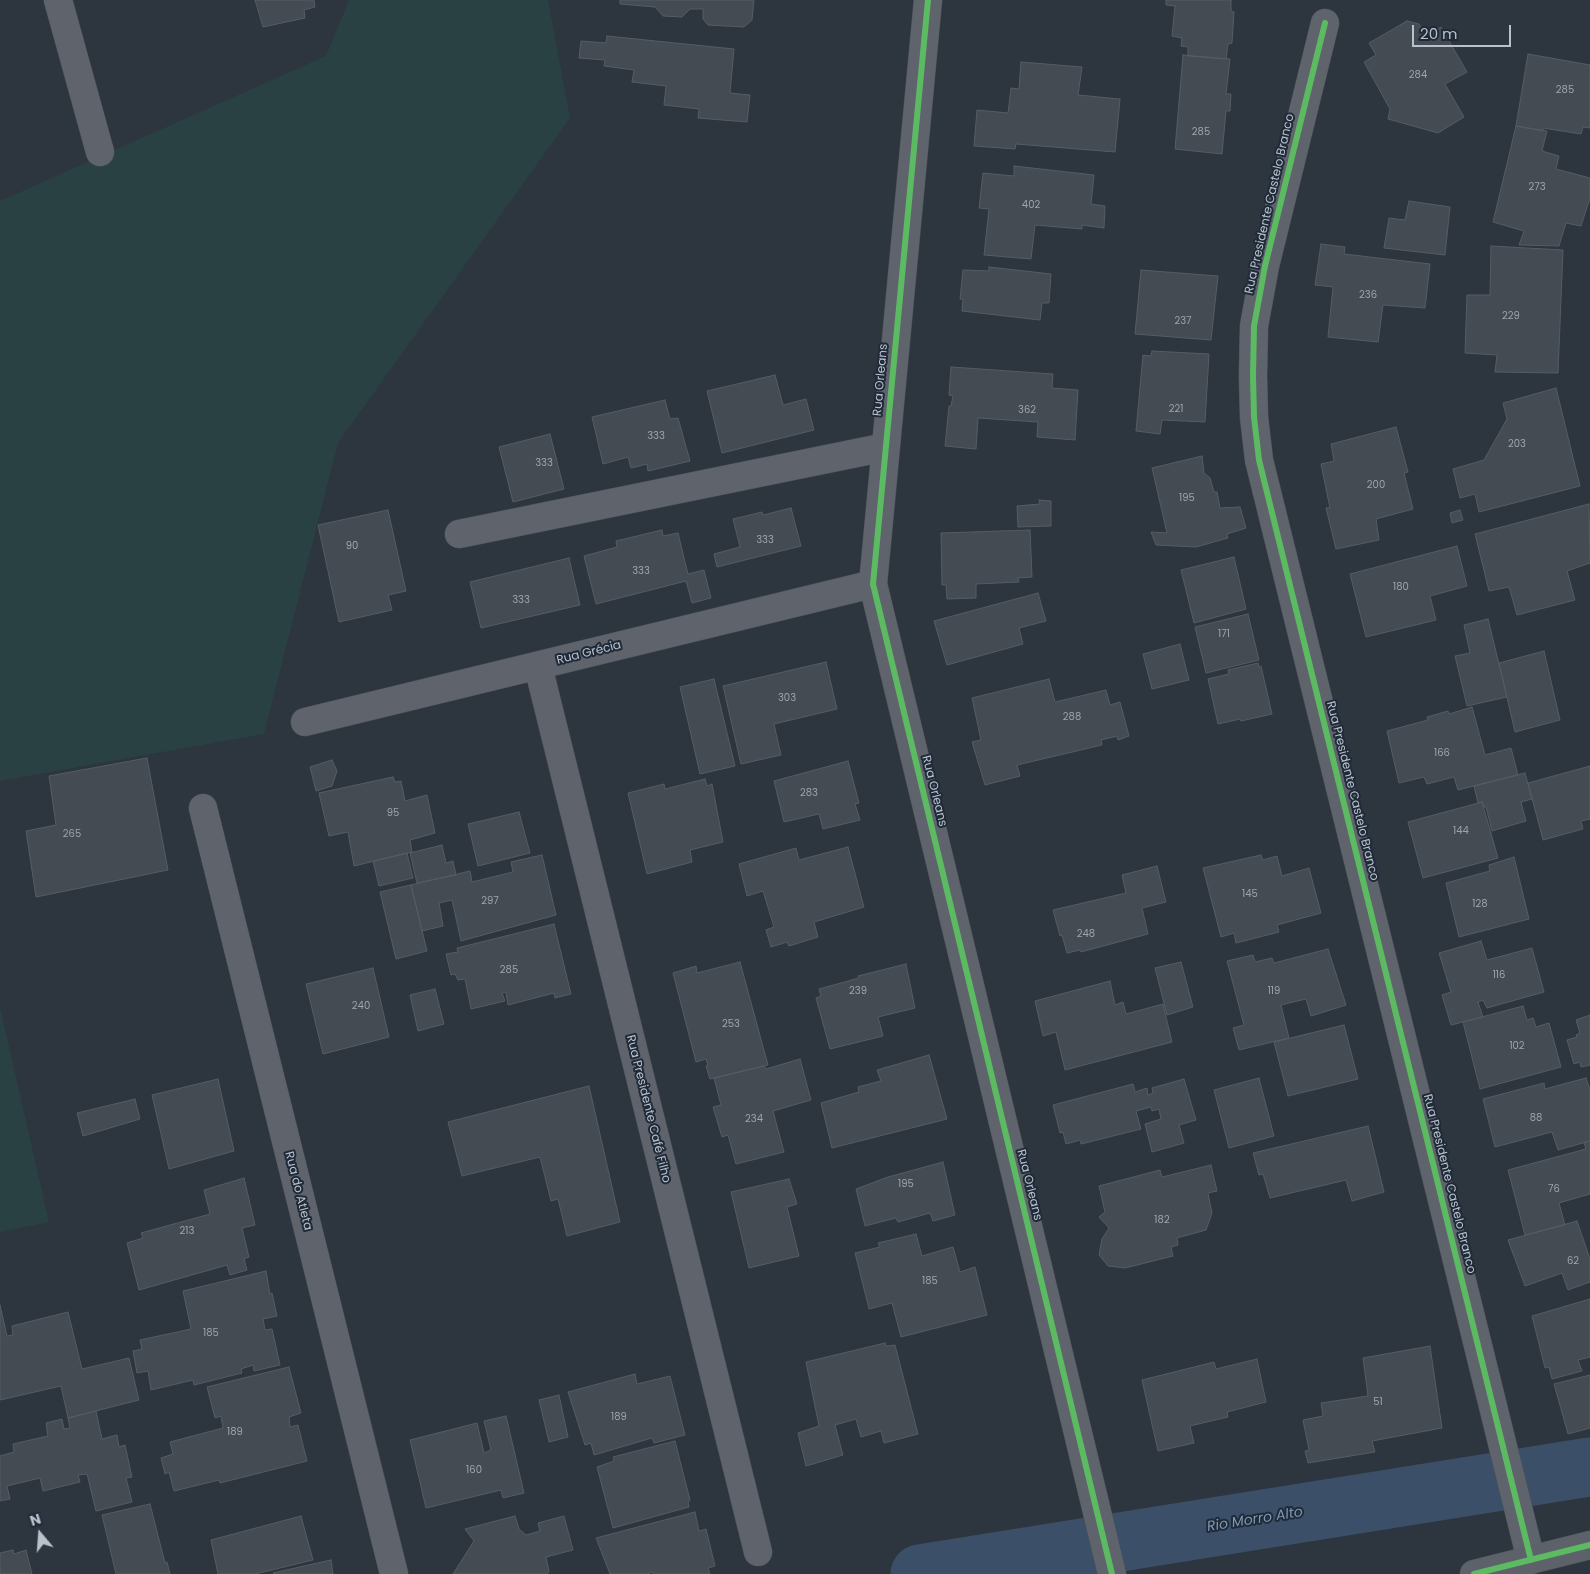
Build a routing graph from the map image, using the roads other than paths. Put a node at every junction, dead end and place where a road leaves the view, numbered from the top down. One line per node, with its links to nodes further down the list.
1 (58, 0): 4 (street)
2 (928, 0): 5 (street, Rua Orleans)
3 (1325, 23): 13 (street, Rua Presidente Castelo Branco)
4 (100, 152)
5 (886, 447): 6 (street); 7 (street, Rua Orleans)
6 (459, 534)
7 (873, 584): 8 (street, Rua Grécia); 15 (street, Rua Orleans)
8 (538, 666): 9 (street, Rua Grécia); 12 (street, Rua Presidente Café Filho)
9 (305, 722)
10 (203, 808): 14 (street, Rua do Atleta)
11 (1590, 1545): 13 (main road)
12 (758, 1552)
13 (1530, 1560): 16 (main road)
14 (394, 1574)
15 (1112, 1574)
16 (1474, 1574)

